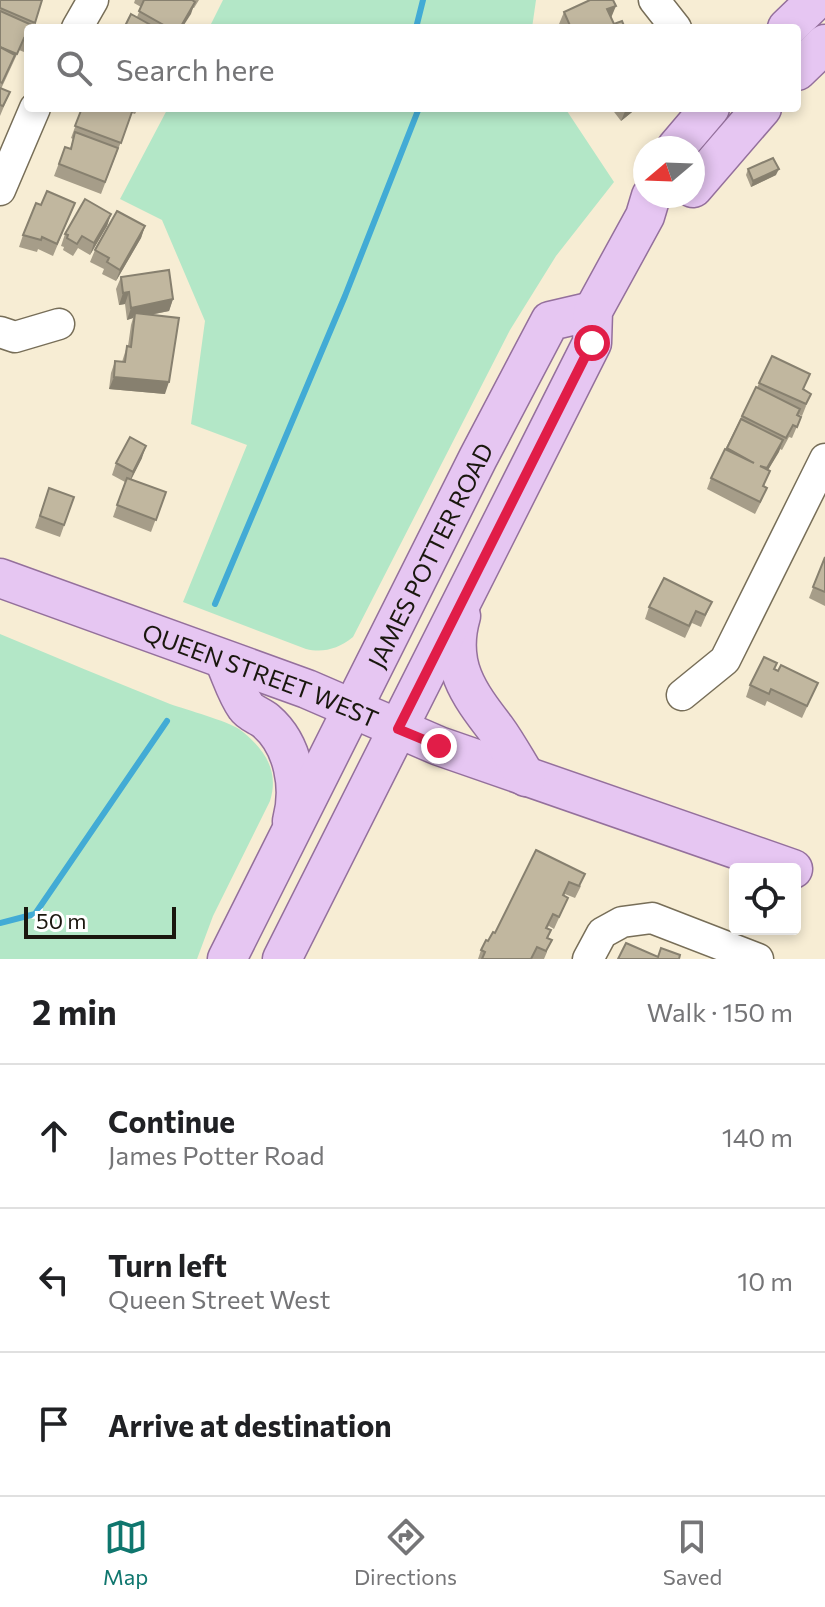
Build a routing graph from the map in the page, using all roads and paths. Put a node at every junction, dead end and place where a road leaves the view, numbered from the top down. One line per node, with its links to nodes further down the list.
1 (93, 0): 4 (street)
2 (654, 0): 5 (street)
3 (816, 0): 6 (main road)
4 (79, 24)
5 (673, 24)
6 (791, 24)
7 (825, 44): 8 (main road)
8 (801, 67)
9 (33, 112): 14 (street)
10 (707, 112): 12 (main road)
11 (755, 112): 13 (main road)
12 (686, 136)
13 (705, 173)
14 (0, 190)
15 (647, 208): 16 (main road, JAMES POTTER ROAD)
16 (593, 311): 21 (main road, JAMES POTTER ROAD); 24 (main road, JAMES POTTER ROAD)
17 (59, 324): 18 (street)
18 (0, 332)
19 (825, 459): 23 (street)
20 (0, 578): 22 (main road, QUEEN STREET WEST)
21 (472, 580): 25 (main road, JAMES POTTER ROAD); 26 (main road)
22 (224, 660): 24 (main road, QUEEN STREET WEST); 27 (main road)
23 (682, 695)
24 (353, 709): 25 (main road, QUEEN STREET WEST); 27 (main road, JAMES POTTER ROAD)
25 (398, 729): 26 (main road, QUEEN STREET WEST); 32 (main road, JAMES POTTER ROAD)
26 (526, 777): 28 (main road, QUEEN STREET WEST)
27 (285, 846): 31 (main road, JAMES POTTER ROAD)
28 (777, 863)
29 (801, 871): 30 (main road, QUEEN STREET WEST)
30 (825, 879)
31 (227, 959)
32 (282, 959)
33 (588, 959): 34 (street)
34 (758, 959)

